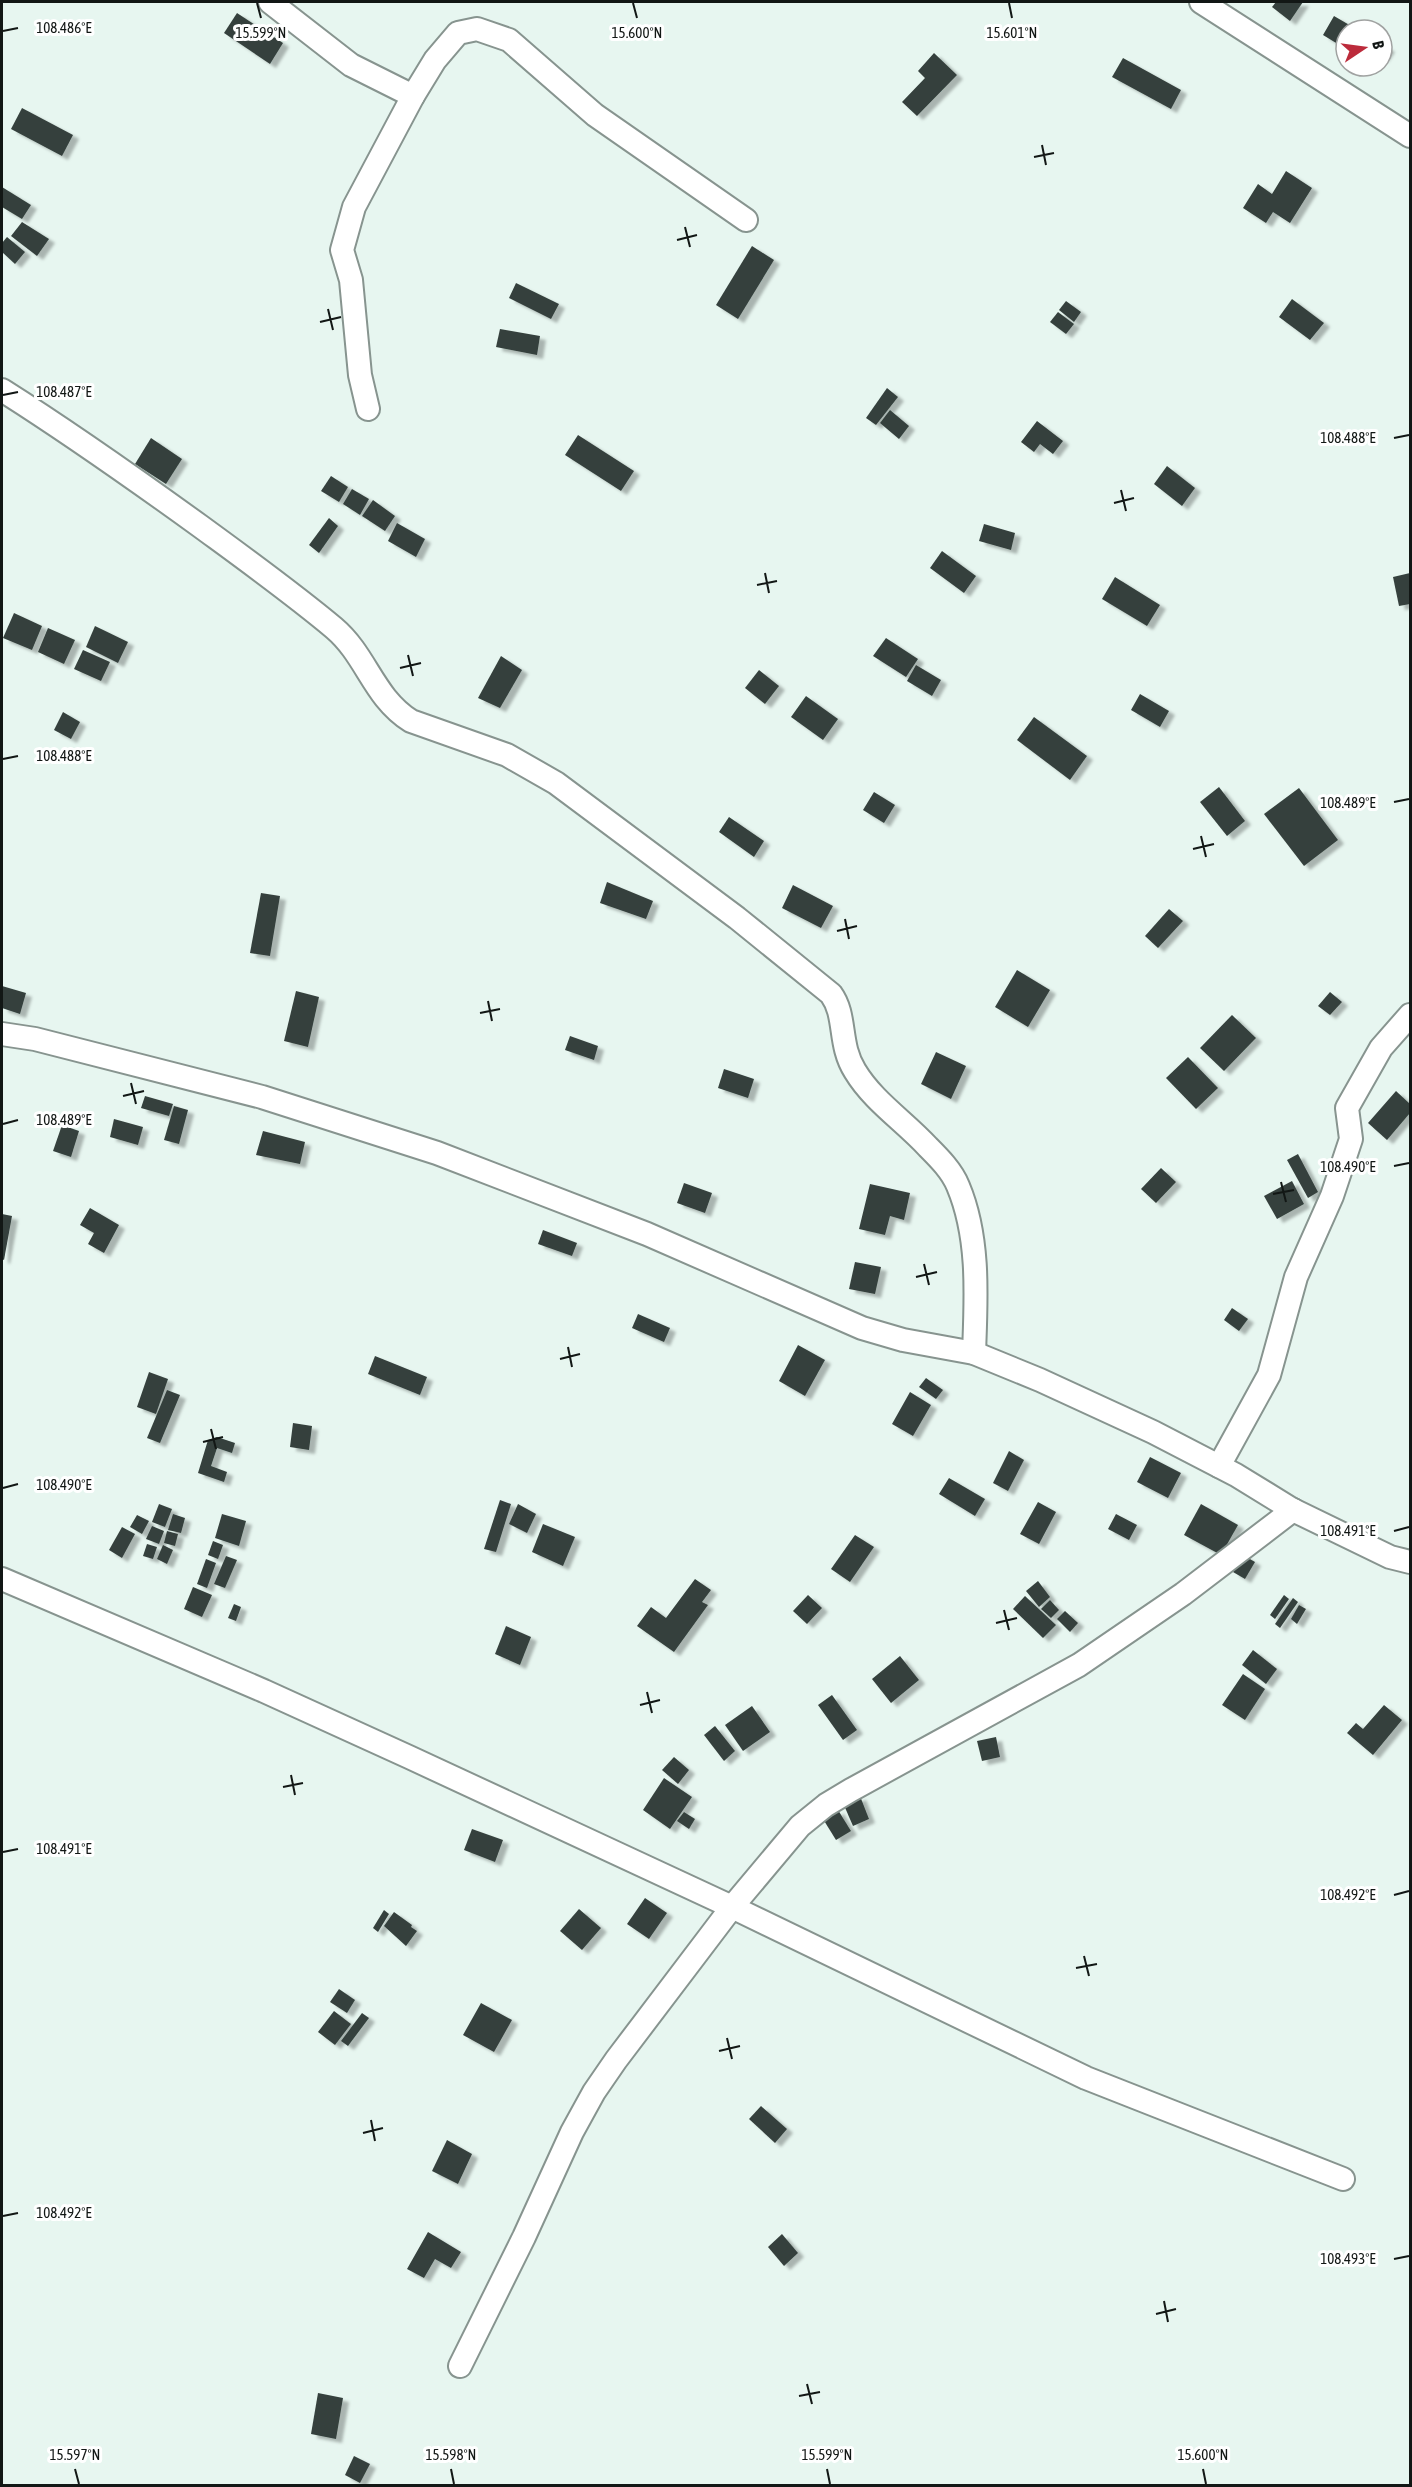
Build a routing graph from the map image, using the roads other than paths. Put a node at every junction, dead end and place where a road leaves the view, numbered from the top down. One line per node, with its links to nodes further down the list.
1 (270, 2): 3 (street)
2 (1205, 2): 4 (street)
3 (413, 96): 5 (street); 7 (street)
4 (1410, 136)
5 (746, 220)
6 (2, 390): 10 (street)
7 (368, 409)
8 (1410, 1015): 11 (street)
9 (2, 1034): 10 (street)
10 (974, 1353): 11 (street)
11 (1219, 1466): 12 (street)
12 (1293, 1510): 13 (street); 15 (street)
13 (1410, 1562)
14 (2, 1579): 15 (street)
15 (732, 1907): 16 (street); 17 (street)
16 (1343, 2179)
17 (460, 2366)

